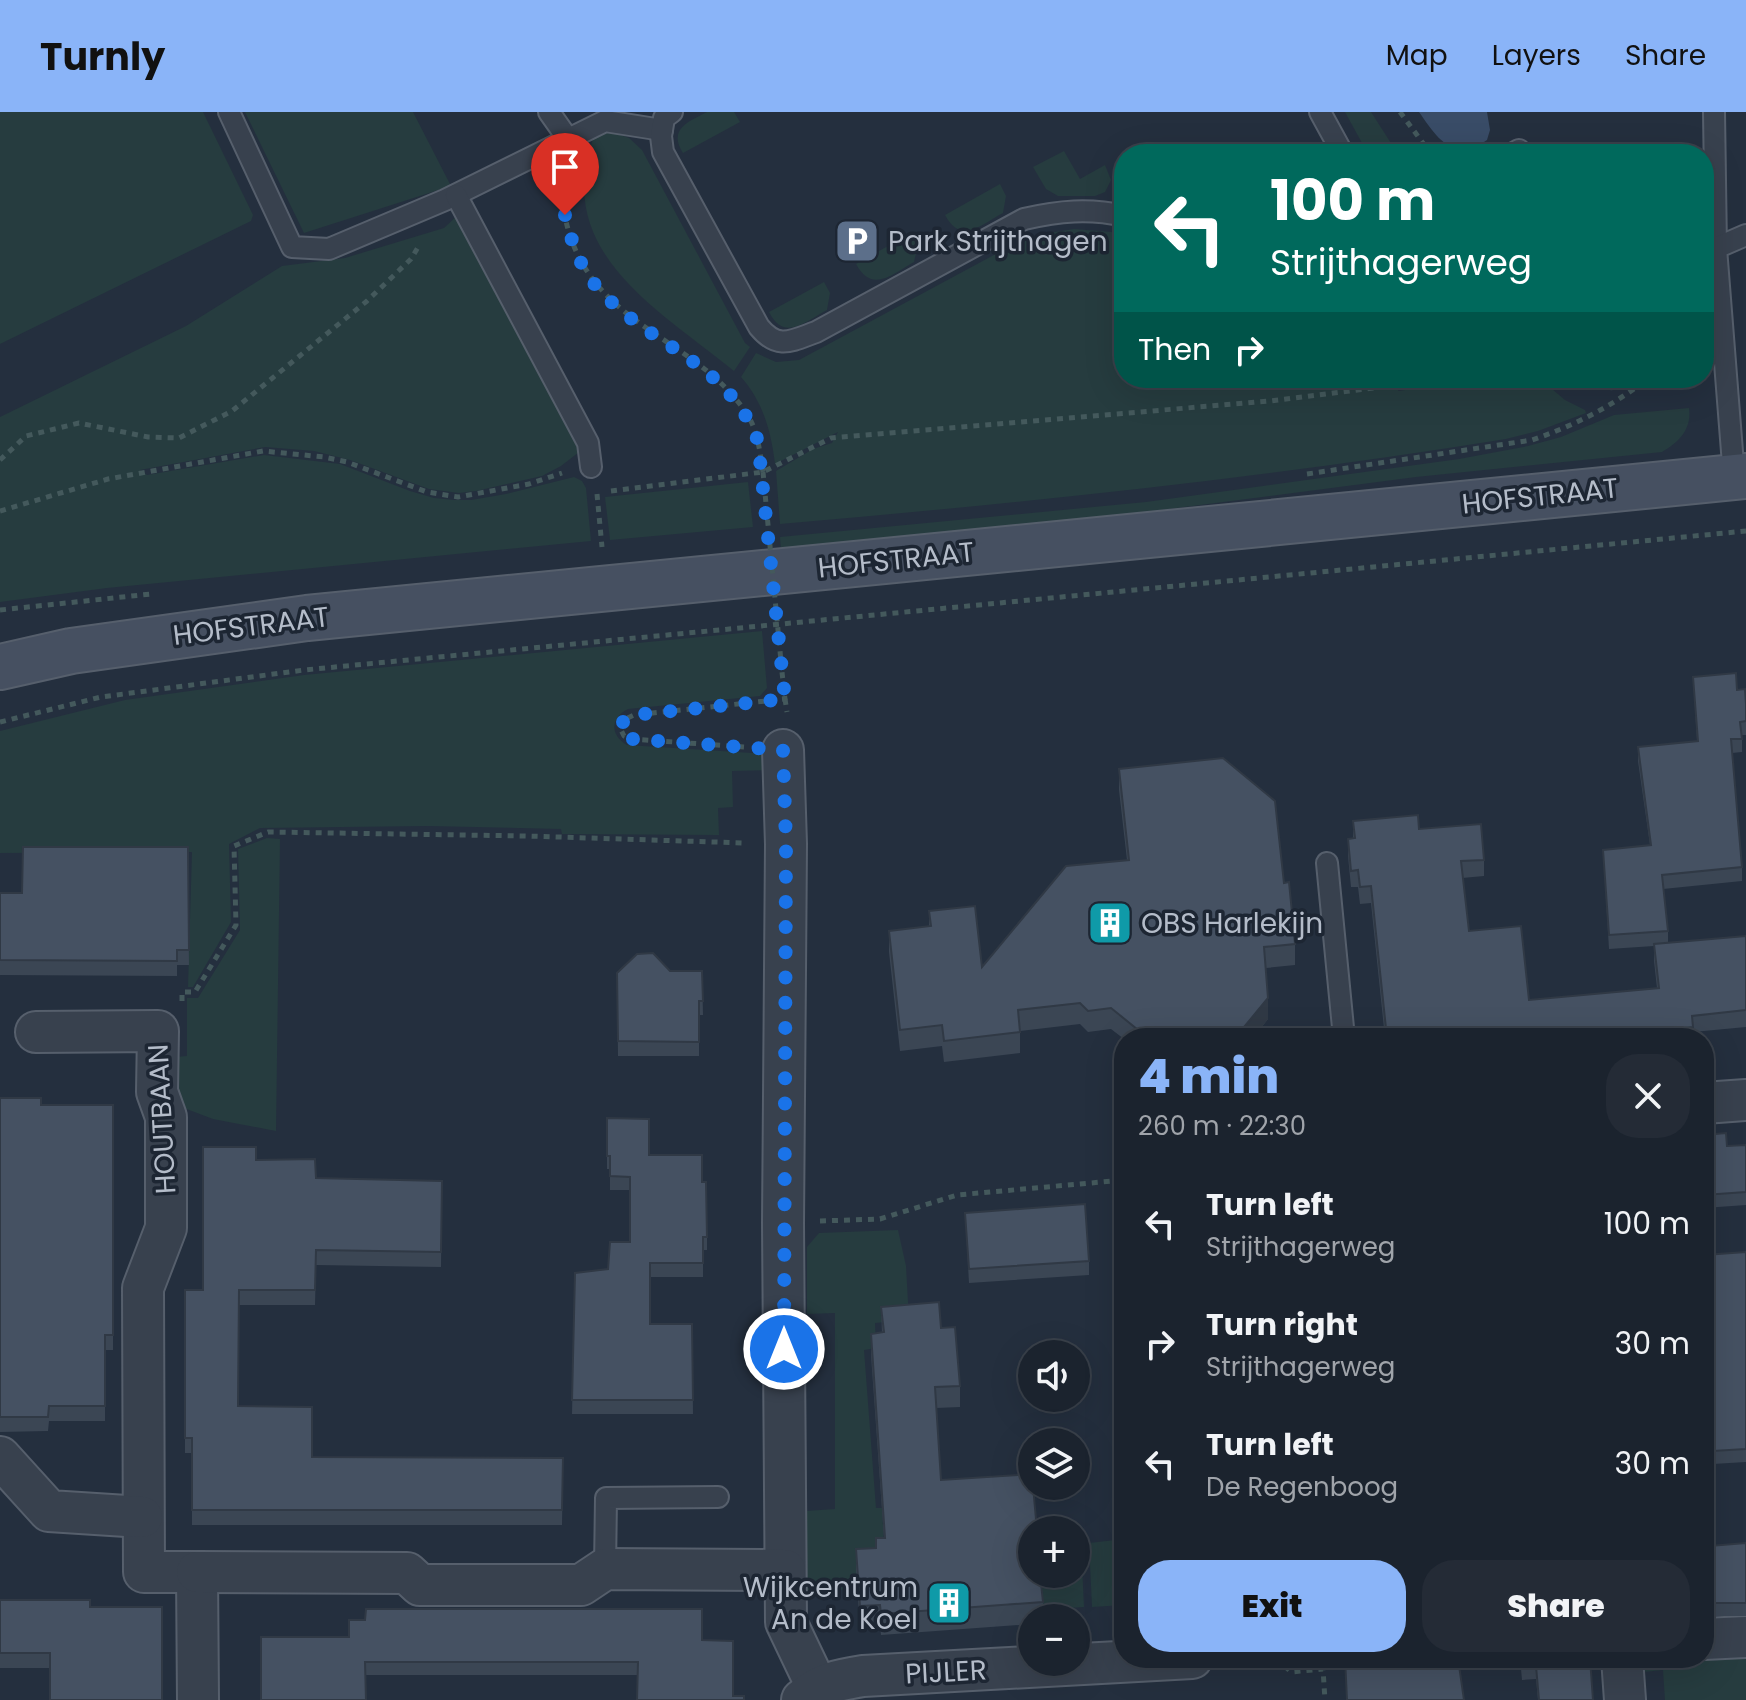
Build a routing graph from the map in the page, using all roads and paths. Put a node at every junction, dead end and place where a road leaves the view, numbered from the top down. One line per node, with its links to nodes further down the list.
1 (229, 112): 11 (lane)
2 (549, 112): 8 (lane)
3 (672, 112): 7 (lane)
4 (1320, 112): 9 (lane)
5 (1400, 112): 10 (path)
6 (1714, 112): 14 (lane)
7 (662, 130): 8 (lane); 12 (lane)
8 (568, 139): 11 (lane); 22 (path)
9 (1338, 144)
10 (1424, 144)
11 (451, 198): 20 (path); 21 (lane)
12 (1114, 214)
13 (1746, 235): 14 (lane)
14 (1716, 248): 15 (lane)
15 (1714, 270)
16 (1714, 303): 17 (lane)
17 (1727, 379): 18 (path); 23 (lane)
18 (1714, 380)
19 (1375, 388): 22 (path)
20 (0, 460)
21 (591, 467): 24 (path); 25 (path)
22 (763, 472): 24 (path); 30 (path, bridge)
23 (1740, 476): 28 (main road, HOFSTRAAT)
24 (597, 493): 27 (path)
25 (0, 511)
26 (1746, 531): 29 (path)
27 (602, 547)
28 (0, 667)
29 (0, 722)
30 (783, 750): 31 (street)
31 (786, 844): 34 (path); 39 (street)
32 (1327, 863): 33 (lane)
33 (1343, 1028)
34 (158, 1031): 35 (street, HOUTBAAN); 42 (street, HOUTBAAN)
35 (36, 1032)
36 (1746, 1100): 37 (street)
37 (1714, 1102)
38 (1114, 1181): 39 (path)
39 (783, 1223): 44 (street)
40 (0, 1457): 42 (street)
41 (718, 1497): 43 (lane)
42 (142, 1517): 45 (street, HOUTBAAN)
43 (605, 1569): 44 (street, HOUTBAAN); 45 (street, HOUTBAAN)
44 (785, 1570): 51 (street)
45 (197, 1572): 52 (street)
46 (1746, 1637): 47 (street)
47 (1714, 1639)
48 (1114, 1662): 51 (street, PIJLER)
49 (1287, 1668): 53 (path)
50 (1623, 1668): 54 (street)
51 (809, 1694)
52 (198, 1700)
53 (1325, 1700)
54 (1625, 1700)

